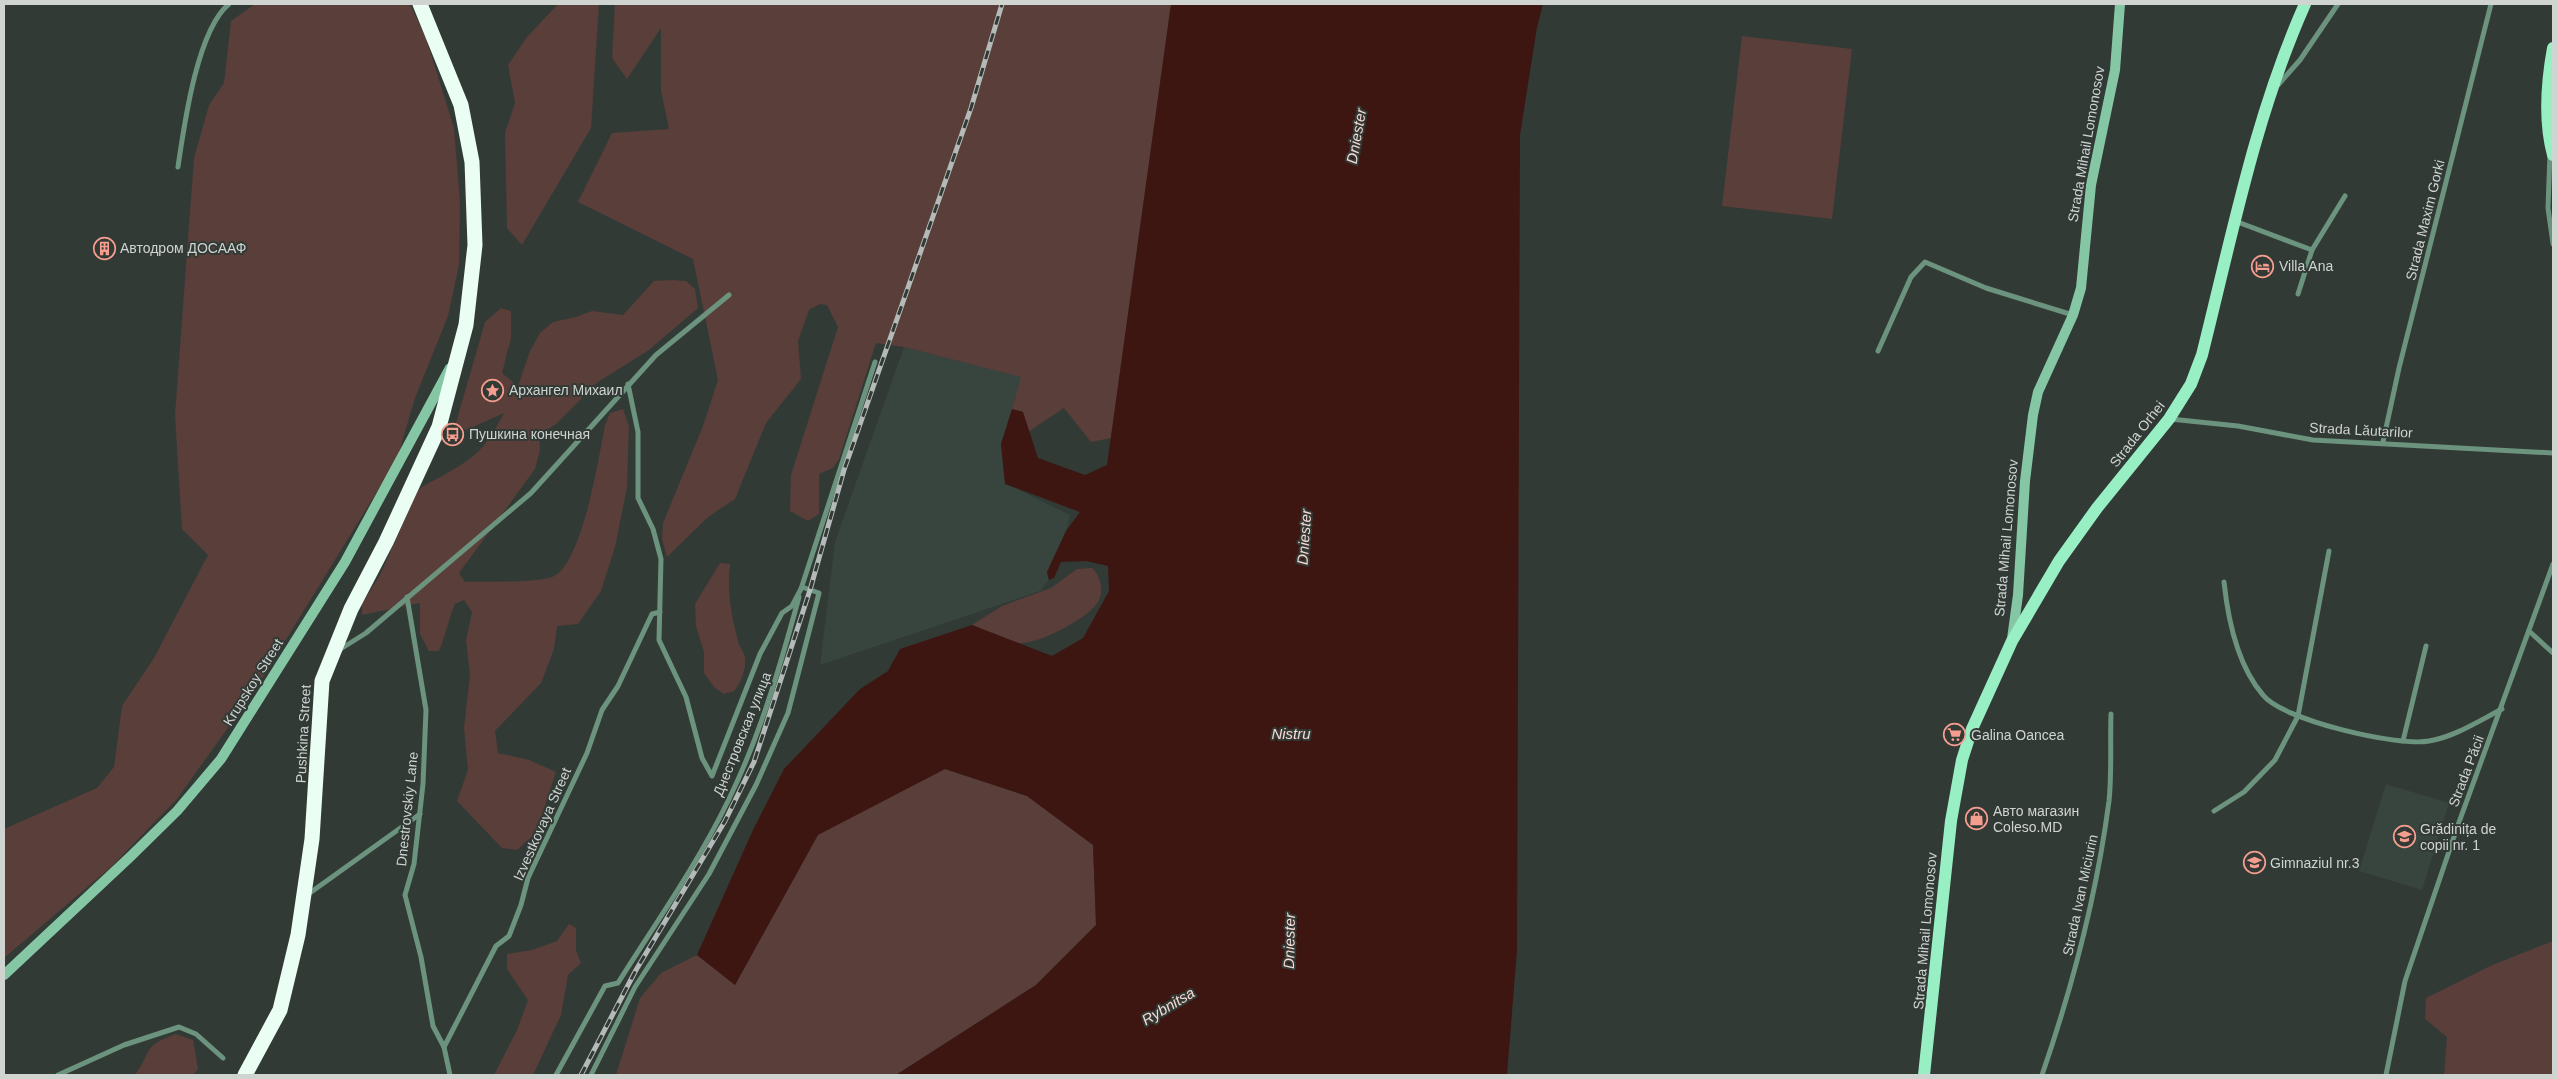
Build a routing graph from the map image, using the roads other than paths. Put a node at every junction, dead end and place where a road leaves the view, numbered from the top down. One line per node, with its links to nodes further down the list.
1 (230, 4): 10 (street)
2 (420, 4): 18 (highway, Pushkina Street)
3 (2120, 4): 17 (street, Strada Mihail Lomonosov)
4 (2305, 4): 8 (main road, Strada Orhei)
5 (2338, 4): 8 (street, Strada Orhei)
6 (2491, 4): 23 (street, Strada Maxim Gorki)
7 (2553, 48): 9 (main road)
8 (2269, 94): 12 (main road, Strada Orhei)
9 (2552, 150): 13 (street)
10 (178, 167)
11 (2345, 196): 14 (street)
12 (2234, 221): 14 (street); 22 (main road, Strada Orhei)
13 (2553, 244)
14 (2312, 250): 15 (street)
15 (2298, 294)
16 (729, 295): 21 (street)
17 (2073, 315): 19 (street); 32 (street, Strada Mihail Lomonosov)
18 (459, 351): 35 (highway, Pushkina Street); 43 (street, Krupskoy Street)
19 (1878, 351)
20 (875, 362): 28 (street, Днестровская улица)
21 (628, 384): 29 (street); 30 (street)
22 (2169, 419): 23 (street, Strada Lăutarilor); 32 (main road, Strada Orhei)
23 (2383, 442): 24 (street, Strada Lăutarilor)
24 (2553, 453)
25 (2329, 551): 38 (street)
26 (2553, 564): 31 (street, Strada Păcii)
27 (2224, 582): 38 (street)
28 (802, 587): 30 (street); 49 (street, Днестровская улица); 50 (street)
29 (407, 597): 35 (street); 41 (street, Dnestrovskiy Lane)
30 (660, 612): 44 (street, Izvestkovaya Street)
31 (2529, 631): 34 (street); 36 (street, Strada Păcii)
32 (2012, 641): 51 (main road, Strada Mihail Lomonosov)
33 (2426, 646): 39 (street)
34 (2553, 653)
35 (330, 656): 42 (highway, Pushkina Street)
36 (2502, 709): 39 (street); 53 (street, Strada Păcii)
37 (2111, 714): 52 (street, Strada Ivan Miciurin)
38 (2298, 716): 39 (street); 40 (street)
39 (2403, 741)
40 (2214, 810)
41 (420, 814): 42 (street); 44 (street, Dnestrovskiy Lane)
42 (305, 897): 47 (highway, Pushkina Street)
43 (4, 975)
44 (444, 1048): 48 (street)
45 (223, 1058): 46 (street)
46 (58, 1075)
47 (245, 1075)
48 (450, 1075)
49 (556, 1075)
50 (592, 1075)
51 (1924, 1075)
52 (2042, 1075)
53 (2386, 1075)

